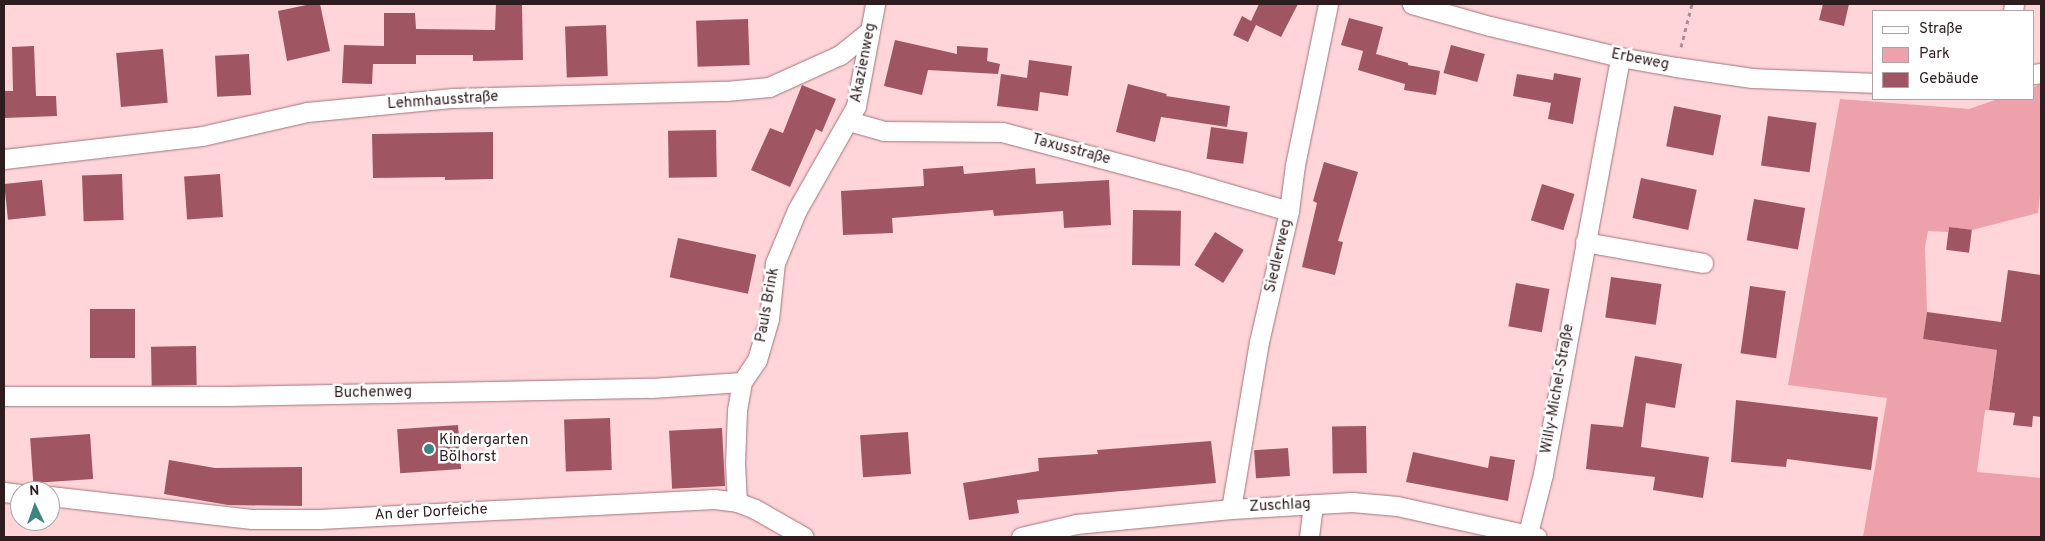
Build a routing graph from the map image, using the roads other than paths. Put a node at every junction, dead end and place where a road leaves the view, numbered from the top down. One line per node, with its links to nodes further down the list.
1 (875, 4): 4 (street, Akazienweg)
2 (1328, 4): 9 (street, Siedlerweg)
3 (1412, 4): 5 (street, Erbeweg)
4 (870, 31): 7 (street, Akazienweg); 8 (street, Lehmhausstraße)
5 (1620, 57): 6 (street, Erbeweg); 10 (street, Willy-Michel-Straße)
6 (1872, 83)
7 (849, 121): 9 (street, Taxusstraße); 12 (street, Pauls Brink)
8 (4, 159)
9 (1289, 211): 17 (street, Siedlerweg)
10 (1585, 242): 11 (street); 21 (street, Willy-Michel-Straße)
11 (1704, 263)
12 (742, 382): 13 (street, Buchenweg); 15 (street, Pauls Brink)
13 (4, 396)
14 (60, 497): 15 (street, An der Dorfeiche)
15 (737, 502): 18 (street, An der Dorfeiche)
16 (1313, 504): 17 (street, Zuschlag); 20 (street); 21 (street, Zuschlag)
17 (1231, 509): 19 (street, Zuschlag)
18 (804, 537)
19 (1021, 537)
20 (1308, 537)
21 (1531, 537)

